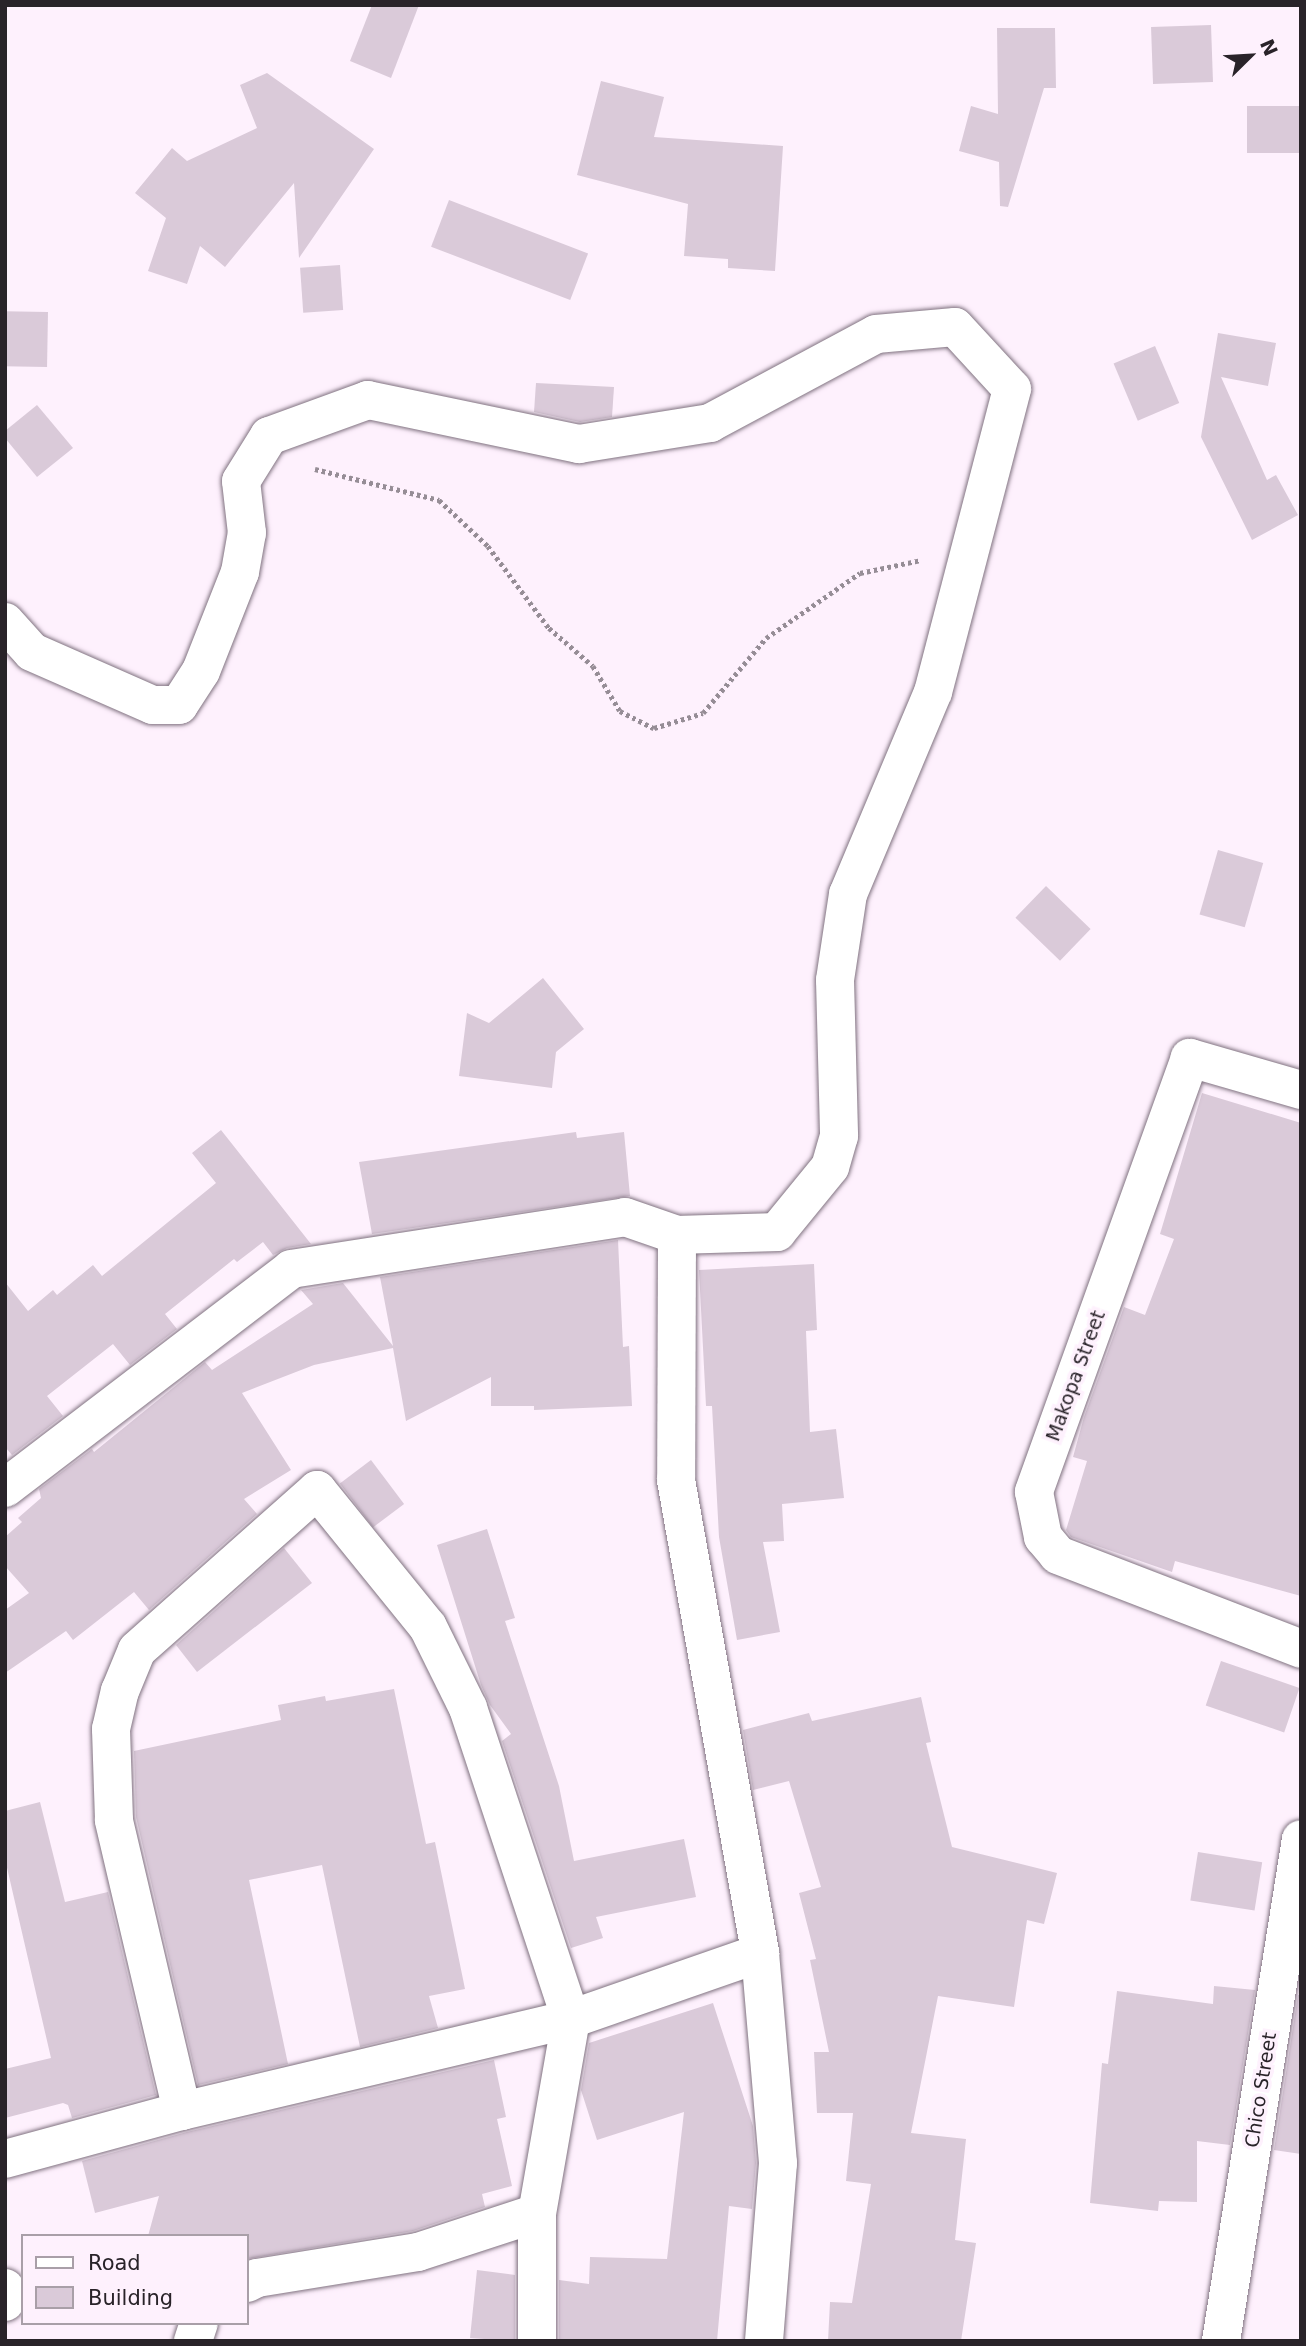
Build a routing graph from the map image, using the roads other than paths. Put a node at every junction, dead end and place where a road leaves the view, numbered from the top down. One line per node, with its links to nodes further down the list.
1 (5, 622): 3 (street)
2 (1301, 1090): 5 (street, Makopa Street)
3 (677, 1235): 4 (street); 7 (street)
4 (5, 1488)
5 (1301, 1649)
6 (1300, 1851): 17 (street, Chico Street)
7 (760, 1953): 8 (street); 16 (street)
8 (571, 2019): 9 (street); 9 (street); 11 (street)
9 (182, 2110): 10 (street)
10 (5, 2159)
11 (537, 2213): 12 (street); 15 (street)
12 (248, 2283)
13 (5, 2288): 14 (street)
14 (5, 2301)
15 (537, 2341)
16 (764, 2341)
17 (1221, 2341)

